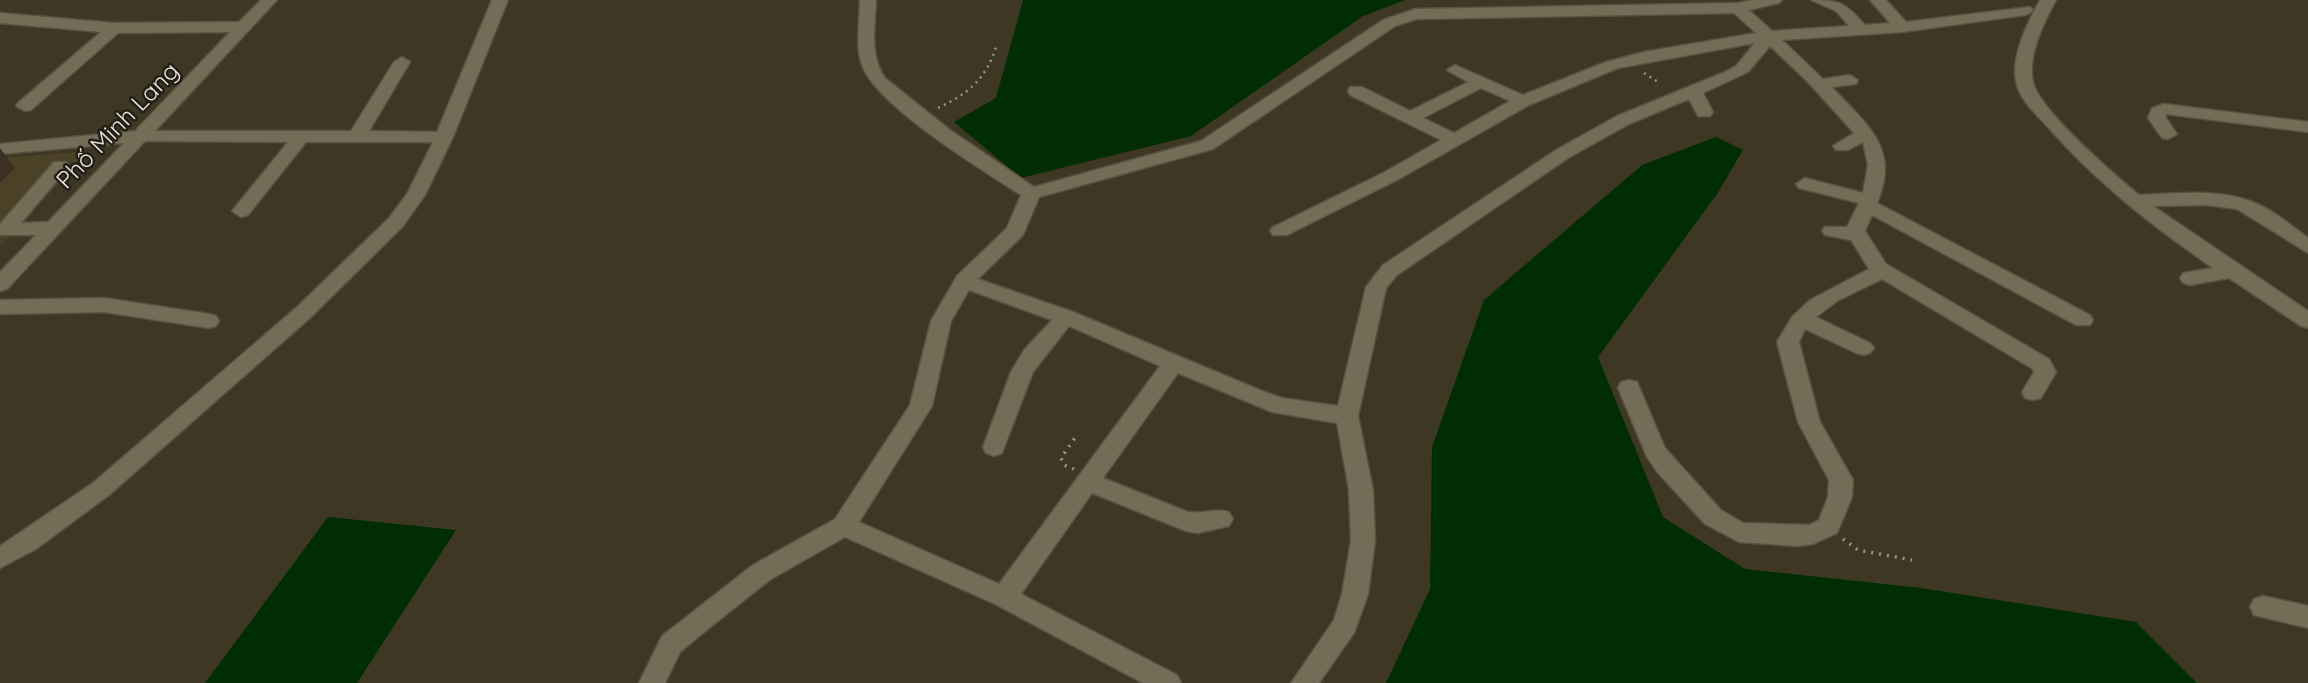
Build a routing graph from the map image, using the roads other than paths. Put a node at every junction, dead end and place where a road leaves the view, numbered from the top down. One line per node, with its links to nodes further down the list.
1 (270, 0): 11 (street, Phố Minh Lang)
2 (500, 0): 31 (street)
3 (868, 0): 39 (street)
4 (1774, 0): 8 (street)
5 (1819, 0): 14 (street)
6 (1878, 0): 12 (street)
7 (2005, 0): 9 (street)
8 (1738, 8): 15 (street); 39 (street)
9 (2037, 9): 12 (street); 40 (street)
10 (0, 18): 13 (street)
11 (244, 27): 13 (street); 30 (street, Phố Minh Lang)
12 (1902, 27): 14 (street)
13 (114, 28): 24 (street)
14 (1861, 30): 15 (street)
15 (1770, 36): 20 (street); 21 (street); 23 (street)
16 (402, 62): 33 (street)
17 (1455, 71): 19 (street)
18 (1850, 80): 20 (street)
19 (1481, 82): 23 (street); 26 (street)
20 (1820, 84): 28 (street)
21 (1693, 90): 25 (street); 63 (street)
22 (1356, 91): 26 (street)
23 (1523, 101): 34 (street)
24 (25, 106)
25 (1703, 112)
26 (1410, 118): 34 (street)
27 (2308, 127): 29 (street)
28 (1866, 134): 35 (street); 41 (street)
29 (2168, 134)
30 (140, 136): 32 (street); 36 (street); 43 (street, Phố Minh Lang)
31 (444, 137): 33 (street); 68 (street)
32 (300, 138): 33 (street); 42 (street)
33 (356, 138)
34 (1454, 140): 44 (street)
35 (1842, 146)
36 (0, 149)
37 (60, 166): 43 (street)
38 (1805, 184): 41 (street)
39 (1031, 193): 51 (street)
40 (2136, 201): 47 (street); 49 (street)
41 (1868, 203): 46 (street); 56 (street)
42 (242, 211)
43 (52, 228): 52 (street, Phố Minh Lang)
44 (1280, 231)
45 (1832, 231): 46 (street)
46 (1856, 235): 48 (street)
47 (2308, 247)
48 (1879, 269): 55 (street); 62 (street)
49 (2233, 271): 50 (street); 58 (street)
50 (2190, 278)
51 (964, 281): 54 (street); 67 (street)
52 (0, 284)
53 (0, 307): 57 (street)
54 (1066, 317): 60 (street); 64 (street)
55 (1804, 320): 59 (street); 61 (street)
56 (2083, 320)
57 (209, 321)
58 (2308, 321)
59 (1863, 348)
60 (1173, 364): 63 (street); 65 (street)
61 (1629, 388)
62 (2033, 392)
63 (1346, 416): 74 (street)
64 (994, 447)
65 (1090, 479): 66 (street); 69 (street)
66 (1221, 519)
67 (844, 526): 69 (street); 72 (street)
68 (0, 558)
69 (1004, 597): 73 (street)
70 (2263, 607): 71 (street)
71 (2308, 617)
72 (653, 683)
73 (1168, 683)
74 (1304, 683)

